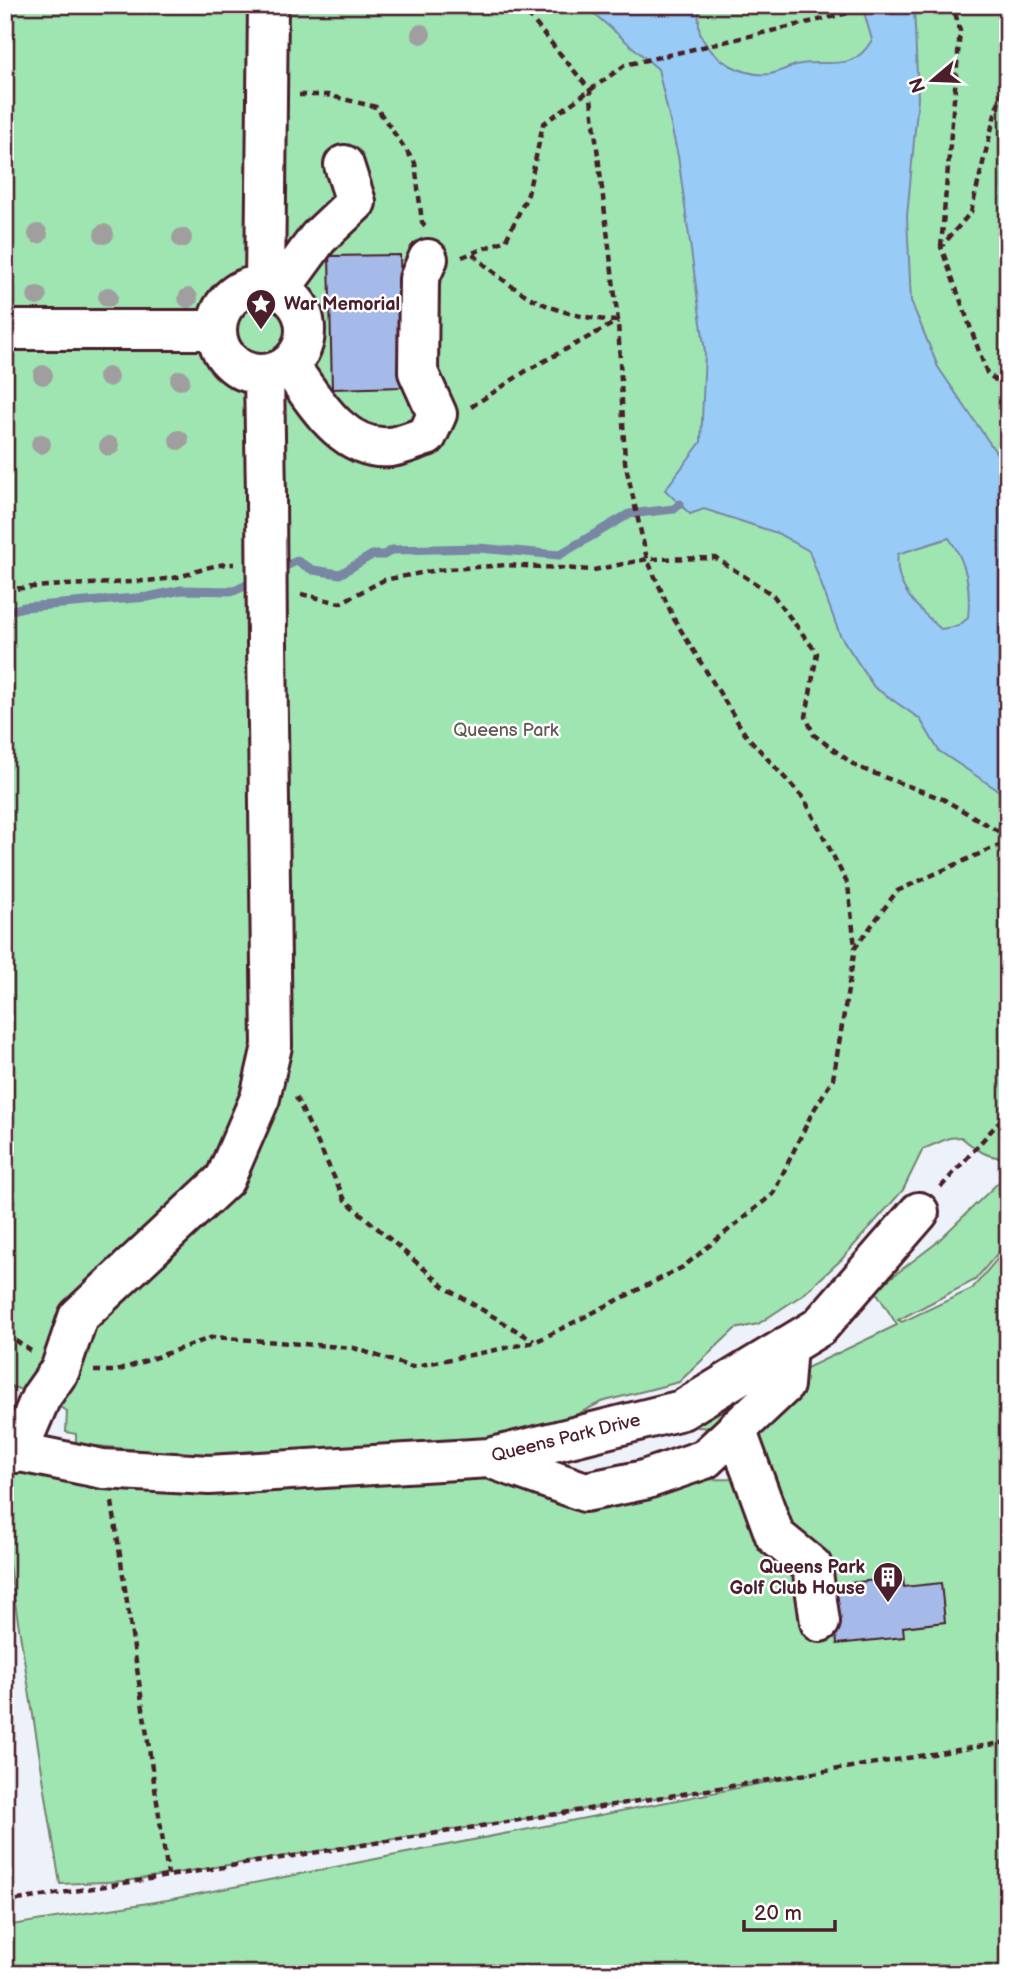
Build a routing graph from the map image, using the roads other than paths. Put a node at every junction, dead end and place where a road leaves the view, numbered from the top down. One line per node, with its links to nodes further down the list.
1 (268, 5): 4 (street)
2 (344, 165): 4 (street)
3 (439, 250): 7 (street)
4 (272, 288): 6 (street); 7 (street)
5 (5, 330): 6 (street)
6 (217, 330): 7 (street)
7 (276, 370): 12 (street, bridge)
8 (919, 1212): 9 (street, Queens Park Drive)
9 (787, 1346): 10 (street, Queens Park Drive); 11 (street)
10 (682, 1410): 13 (street, Queens Park Drive); 14 (street)
11 (736, 1429): 14 (street); 15 (street)
12 (11, 1451): 13 (street, Queens Park Drive)
13 (489, 1458): 14 (street)
14 (705, 1459)
15 (820, 1622)

